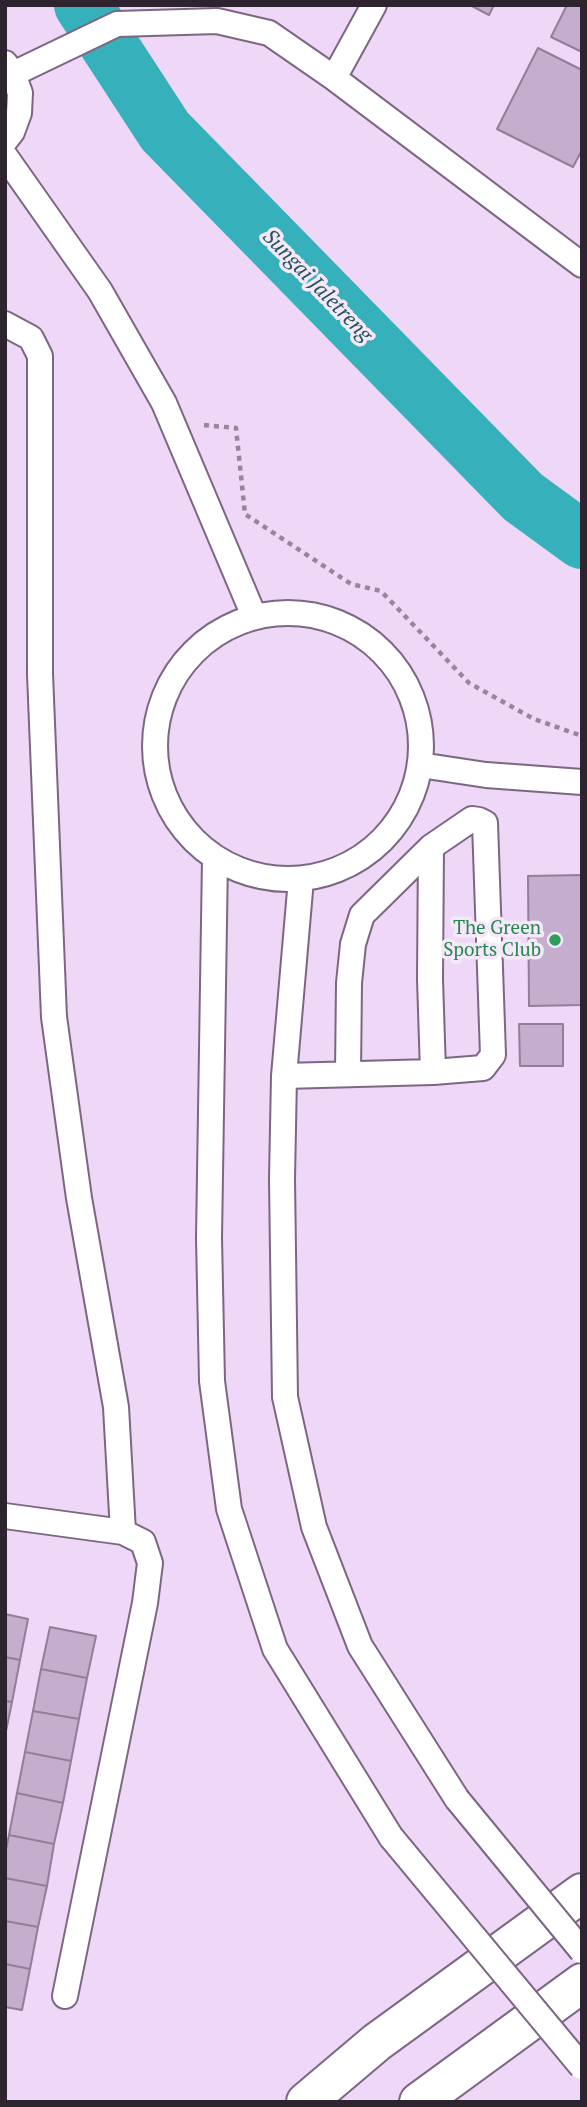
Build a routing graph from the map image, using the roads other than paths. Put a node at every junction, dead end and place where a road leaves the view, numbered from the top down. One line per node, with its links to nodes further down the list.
1 (374, 5): 3 (street)
2 (9, 69): 3 (street); 4 (street)
3 (334, 79): 6 (street)
4 (5, 141)
5 (5, 156): 8 (street)
6 (582, 265)
7 (5, 324): 18 (street)
8 (254, 616): 9 (street); 12 (street)
9 (420, 765): 10 (street); 13 (street)
10 (582, 782)
11 (431, 847): 14 (street); 14 (street); 15 (street)
12 (215, 859): 13 (street); 23 (street, bridge)
13 (301, 879): 16 (street)
14 (433, 1072): 15 (street)
15 (348, 1073): 16 (street)
16 (284, 1076): 20 (street, bridge)
17 (5, 1516): 18 (street)
18 (123, 1531): 22 (street)
19 (582, 1893): 24 (highway)
20 (582, 1951)
21 (582, 1983): 25 (highway)
22 (65, 1996)
23 (582, 2067)
24 (306, 2102)
25 (419, 2102)

